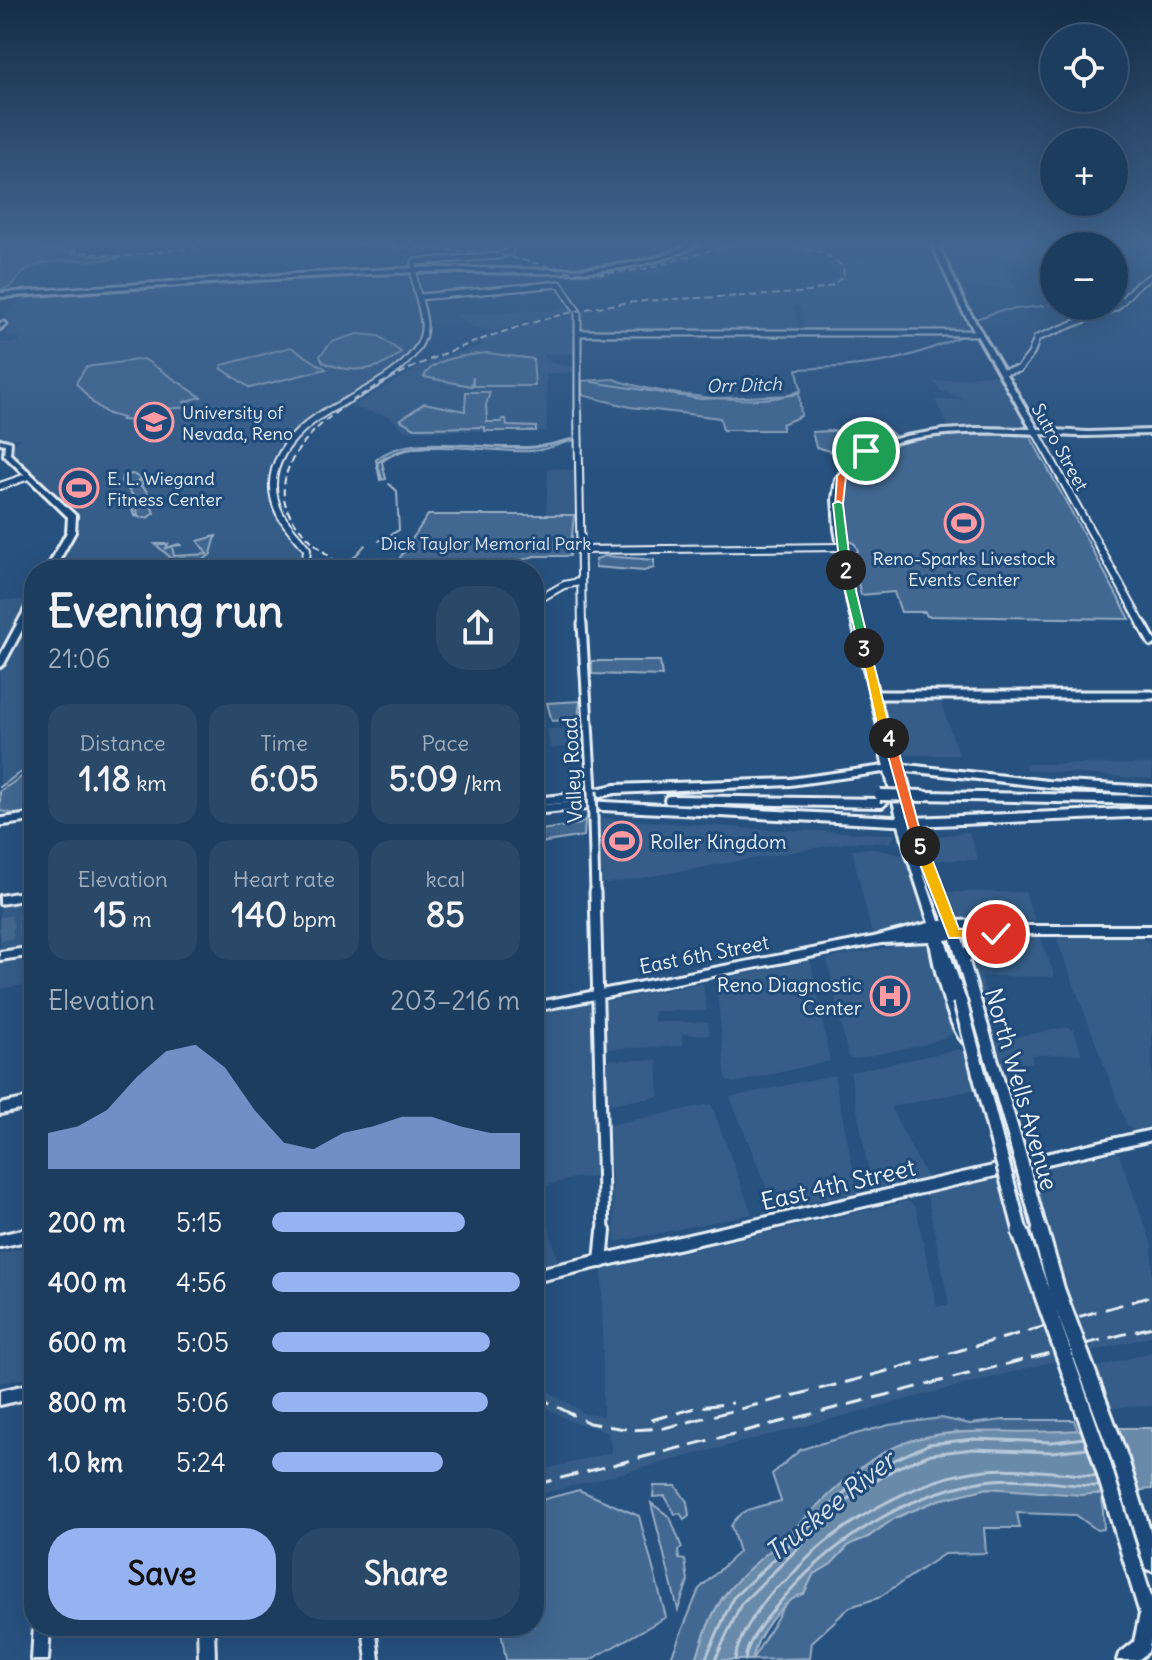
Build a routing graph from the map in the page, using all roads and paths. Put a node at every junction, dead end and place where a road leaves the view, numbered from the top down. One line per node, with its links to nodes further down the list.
1 (423, 321): 18 (street)
2 (578, 321): 5 (street, Valley Road)
3 (973, 321): 6 (main road, Sutro Street)
4 (1080, 321): 7 (street)
5 (578, 333): 6 (street); 16 (street, Valley Road)
6 (979, 333): 8 (main road, Sutro Street)
7 (1018, 367): 8 (main road)
8 (1000, 369): 10 (main road, Sutro Street)
9 (1152, 431): 10 (main road, North Wells Avenue)
10 (1036, 432): 15 (main road, North Wells Avenue); 22 (street, Sutro Street)
11 (0, 441): 12 (main road)
12 (2, 451): 13 (main road)
13 (29, 476): 14 (street); 17 (main road)
14 (0, 486)
15 (841, 547): 16 (street); 24 (main road, North Wells Avenue)
16 (578, 550): 19 (street, Valley Road)
17 (56, 560)
18 (306, 560)
19 (579, 582): 20 (street); 50 (street, Valley Road, bridge)
20 (544, 596)
21 (24, 619): 23 (main road)
22 (1152, 642)
23 (0, 664)
24 (874, 695): 25 (street); 26 (main road, North Wells Avenue)
25 (1152, 695)
26 (894, 767): 27 (highway); 30 (highway); 36 (main road, North Wells Avenue)
27 (1152, 791)
28 (925, 800): 29 (highway); 30 (highway); 33 (highway)
29 (1152, 800)
30 (577, 801): 31 (highway); 32 (highway); 36 (highway)
31 (544, 802)
32 (544, 808)
33 (1152, 810): 36 (highway)
34 (24, 818): 35 (street)
35 (0, 822)
36 (909, 822): 39 (main road, North Wells Avenue); 40 (main road, North Wells Avenue)
37 (24, 896): 38 (main road)
38 (0, 900)
39 (952, 929): 40 (main road, East 6th Street); 41 (main road, East 6th Street); 43 (main road, East 6th Street); 49 (main road, North Wells Avenue)
40 (939, 930): 44 (main road, East 6th Street); 45 (main road, East 6th Street); 47 (main road); 51 (main road, North Wells Avenue)
41 (1023, 930): 42 (main road, East 6th Street); 43 (main road, East 6th Street)
42 (1152, 930)
43 (996, 934): 49 (main road)
44 (882, 939): 45 (main road, East 6th Street); 50 (main road, East 6th Street)
45 (910, 939): 47 (main road)
46 (24, 952): 48 (main road)
47 (938, 953): 53 (main road)
48 (0, 956)
49 (963, 963): 51 (main road, North Wells Avenue)
50 (597, 995): 52 (main road, East 6th Street); 59 (street, Valley Road)
51 (967, 1001): 63 (main road, North Wells Avenue, bridge); 64 (main road, North Wells Avenue, bridge)
52 (544, 1005)
53 (969, 1041)
54 (24, 1104): 55 (main road)
55 (0, 1109)
56 (1152, 1135): 59 (main road, East 4th Street)
57 (24, 1235): 58 (street)
58 (0, 1241)
59 (601, 1261): 60 (main road, East 4th Street)
60 (544, 1274)
61 (24, 1392): 62 (main road)
62 (0, 1398)
63 (1152, 1563)
64 (1142, 1594): 65 (main road); 72 (main road)
65 (1152, 1627)
66 (41, 1636): 69 (main road)
67 (206, 1636): 70 (main road)
68 (370, 1636): 71 (street)
69 (40, 1660)
70 (207, 1660)
71 (373, 1660)
72 (1125, 1660)

